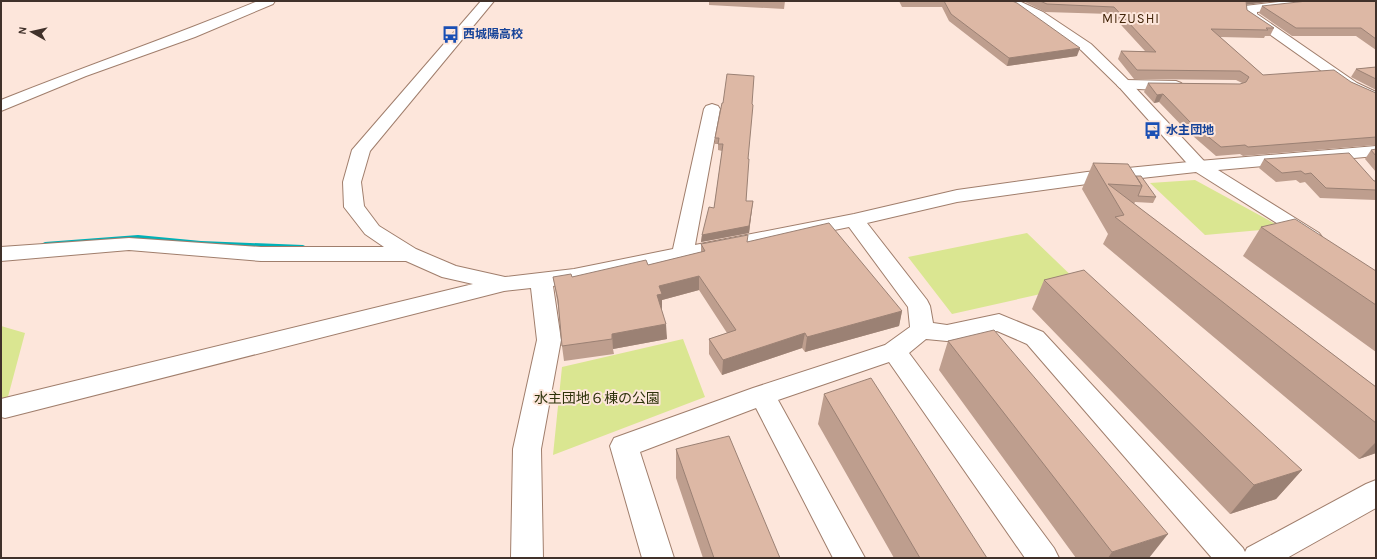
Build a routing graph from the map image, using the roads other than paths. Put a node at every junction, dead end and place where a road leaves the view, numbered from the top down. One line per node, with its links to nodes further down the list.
1 (269, 1): 8 (street)
2 (488, 1): 17 (street)
3 (1009, 1): 5 (street)
4 (1311, 1): 7 (street)
5 (1125, 85): 6 (street); 12 (street)
6 (1189, 86)
7 (1376, 98)
8 (1, 106)
9 (712, 109): 18 (street)
10 (1376, 151): 11 (street)
11 (1349, 154): 12 (street); 13 (street)
12 (1199, 166): 14 (street); 15 (street)
13 (1363, 170)
14 (854, 220): 18 (street); 21 (street)
15 (1328, 247)
16 (1, 254): 17 (street)
17 (409, 254): 20 (street)
18 (683, 254): 19 (street)
19 (541, 280): 20 (street); 26 (street)
20 (505, 284): 24 (street)
21 (922, 330): 22 (street); 30 (street)
22 (894, 351): 23 (street); 29 (street)
23 (762, 395): 27 (street); 28 (street)
24 (5, 408)
25 (1376, 493): 31 (street)
26 (527, 558)
27 (658, 558)
28 (849, 558)
29 (1042, 558)
30 (1232, 558)
31 (1258, 558)

